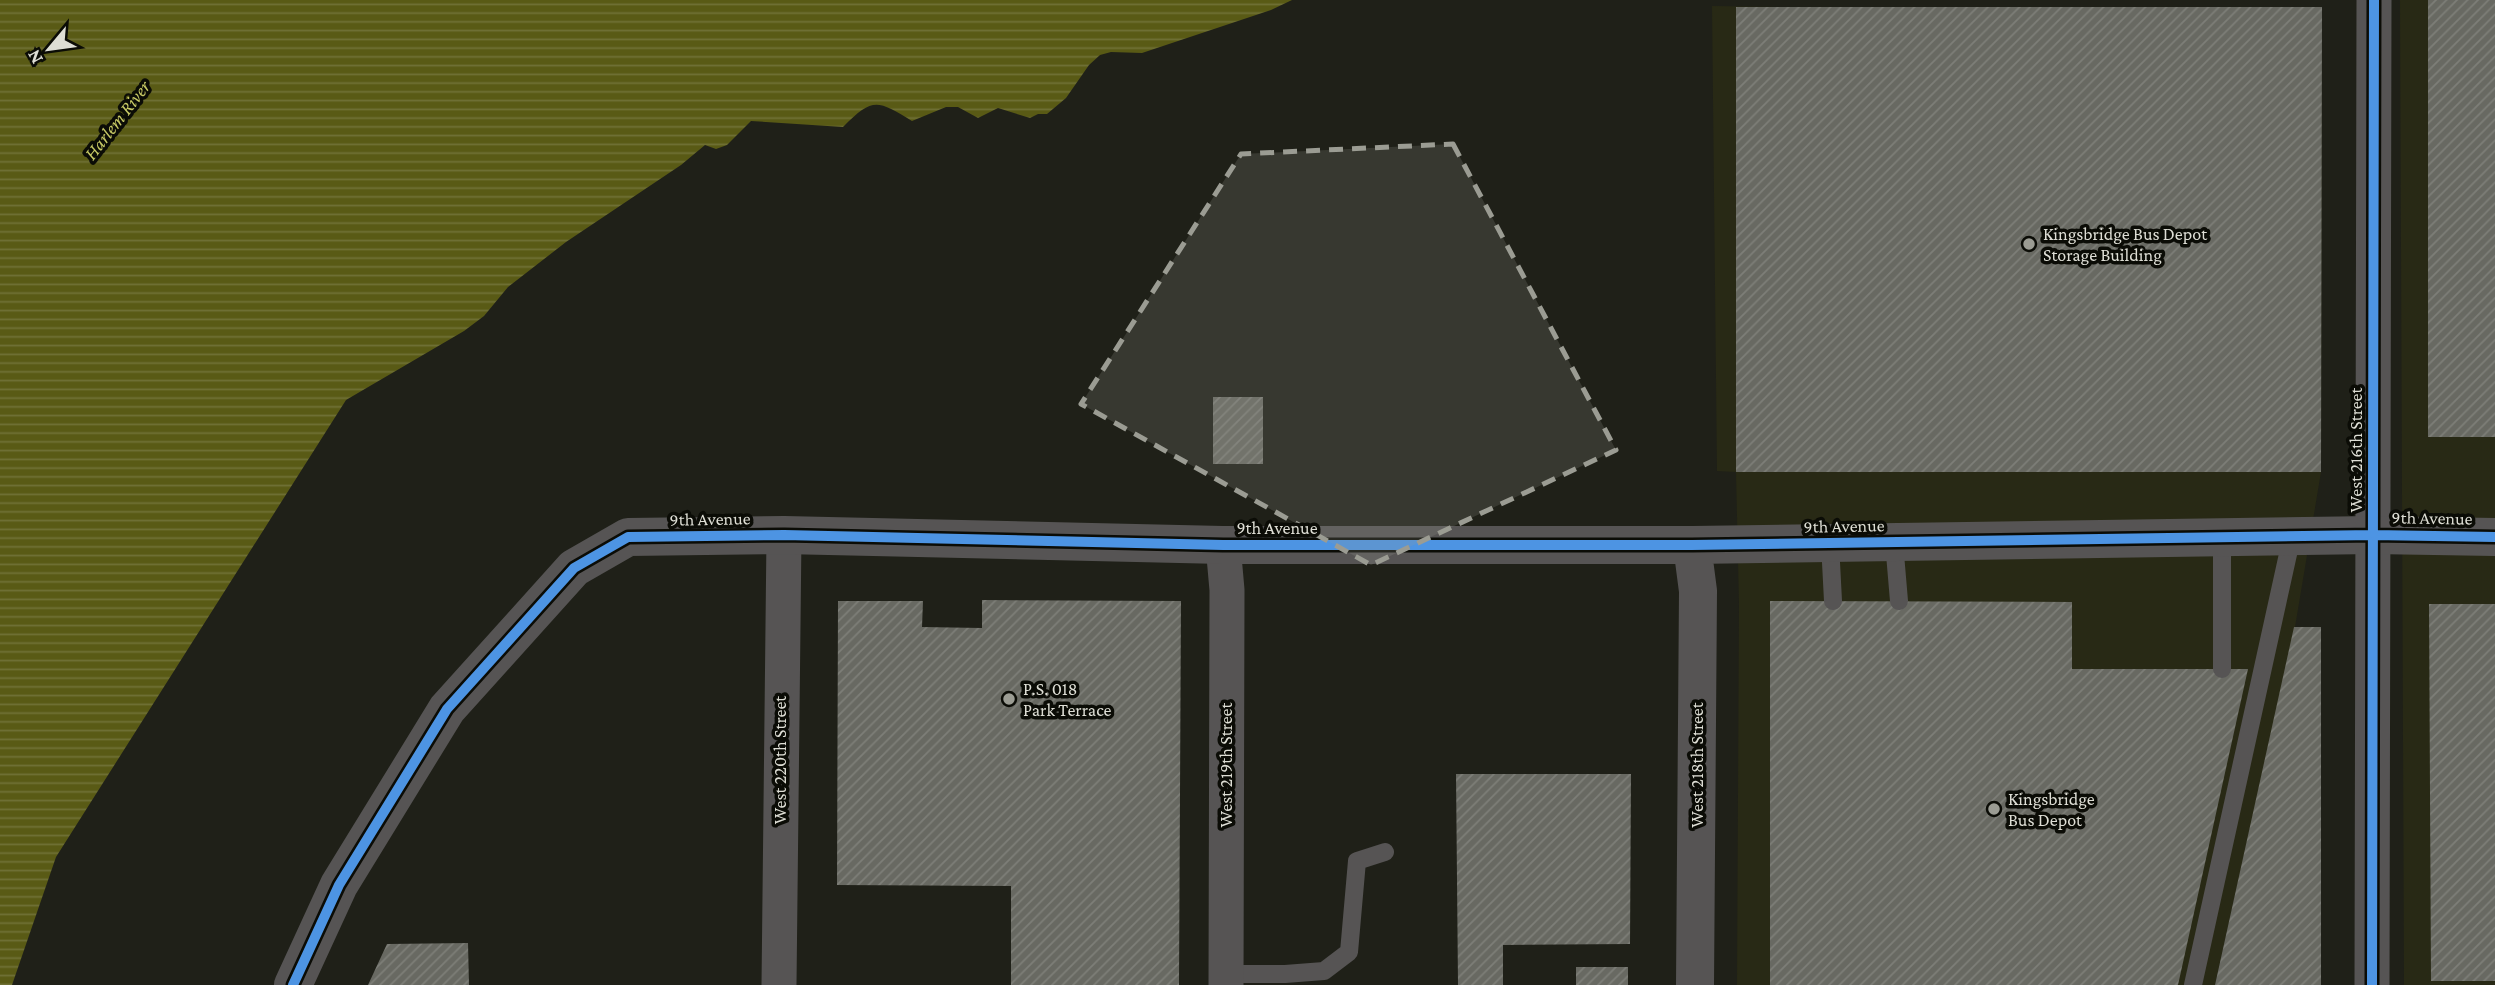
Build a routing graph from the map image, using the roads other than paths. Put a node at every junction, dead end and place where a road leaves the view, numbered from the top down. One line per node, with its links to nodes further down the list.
1 (2374, 0): 3 (street, West 216th Street)
2 (784, 535): 9 (street, 9th Avenue); 16 (street, 9th Avenue); 17 (street, West 220th Street)
3 (2373, 535): 4 (street, 9th Avenue); 6 (street, 9th Avenue); 20 (street, West 216th Street)
4 (2292, 536): 5 (street, 9th Avenue); 19 (lane)
5 (2222, 537): 7 (street, 9th Avenue); 13 (lane)
6 (2495, 537)
7 (1894, 542): 8 (street, 9th Avenue); 12 (lane)
8 (1830, 543): 10 (street, 9th Avenue); 11 (lane)
9 (1223, 545): 10 (street, 9th Avenue); 15 (street, West 219th Street)
10 (1692, 545): 18 (street, West 218th Street)
11 (1833, 601)
12 (1899, 601)
13 (2222, 669)
14 (1385, 852): 15 (lane)
15 (1226, 979)
16 (293, 985)
17 (779, 985)
18 (1695, 985)
19 (2193, 985)
20 (2372, 985)

